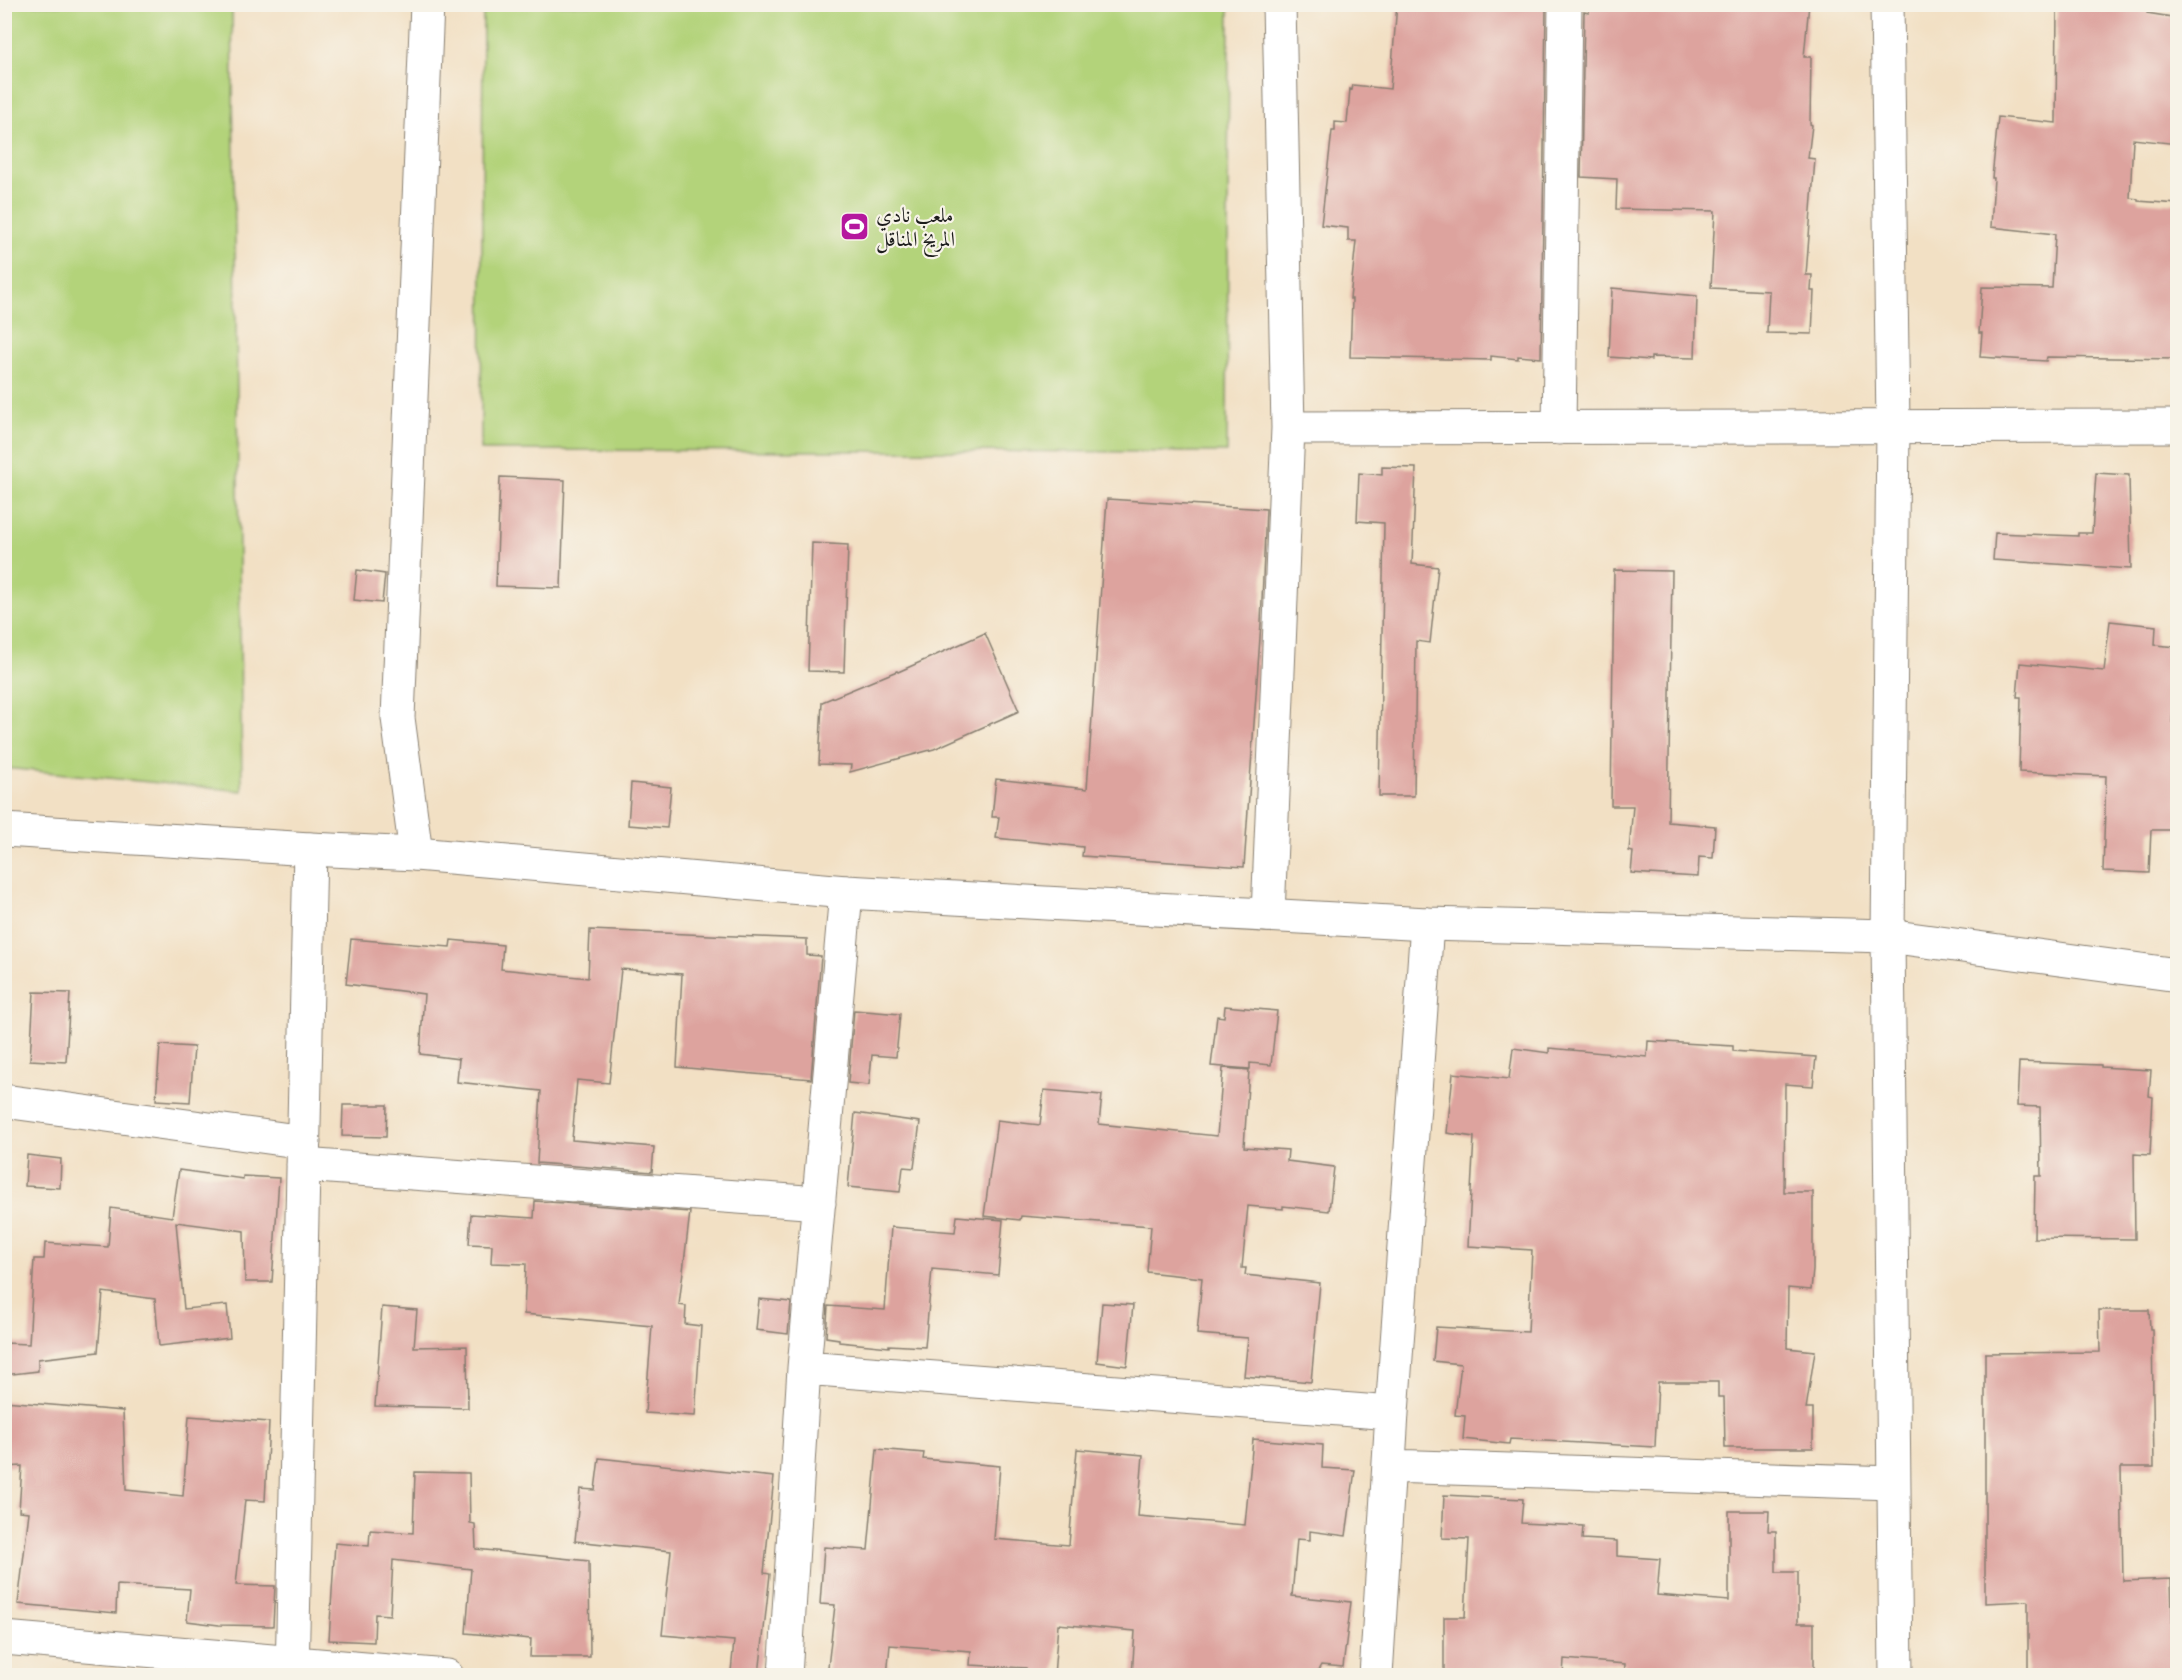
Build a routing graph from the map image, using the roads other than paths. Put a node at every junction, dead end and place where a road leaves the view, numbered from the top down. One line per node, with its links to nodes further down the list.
1 (428, 4): 11 (street)
2 (1279, 4): 7 (street)
3 (1565, 4): 8 (street)
4 (1887, 4): 5 (street)
5 (1893, 425): 6 (street); 8 (street); 15 (street)
6 (2178, 426)
7 (1288, 428): 8 (street); 13 (street)
8 (1559, 428)
9 (4, 830): 10 (street)
10 (310, 849): 11 (street); 18 (street)
11 (416, 854): 12 (street)
12 (846, 892): 13 (street); 19 (street)
13 (1268, 915): 14 (street)
14 (1427, 924): 15 (street); 21 (street)
15 (1888, 936): 16 (street); 23 (street)
16 (2178, 975)
17 (4, 1101): 18 (street)
18 (303, 1154): 19 (street); 25 (street)
19 (819, 1203): 20 (street)
20 (804, 1368): 21 (street); 27 (street)
21 (1392, 1413): 22 (street)
22 (1389, 1466): 23 (street); 28 (street)
23 (1893, 1483): 29 (street)
24 (4, 1638): 25 (street)
25 (292, 1669): 26 (street)
26 (447, 1676)
27 (785, 1676)
28 (1376, 1676)
29 (1896, 1676)

